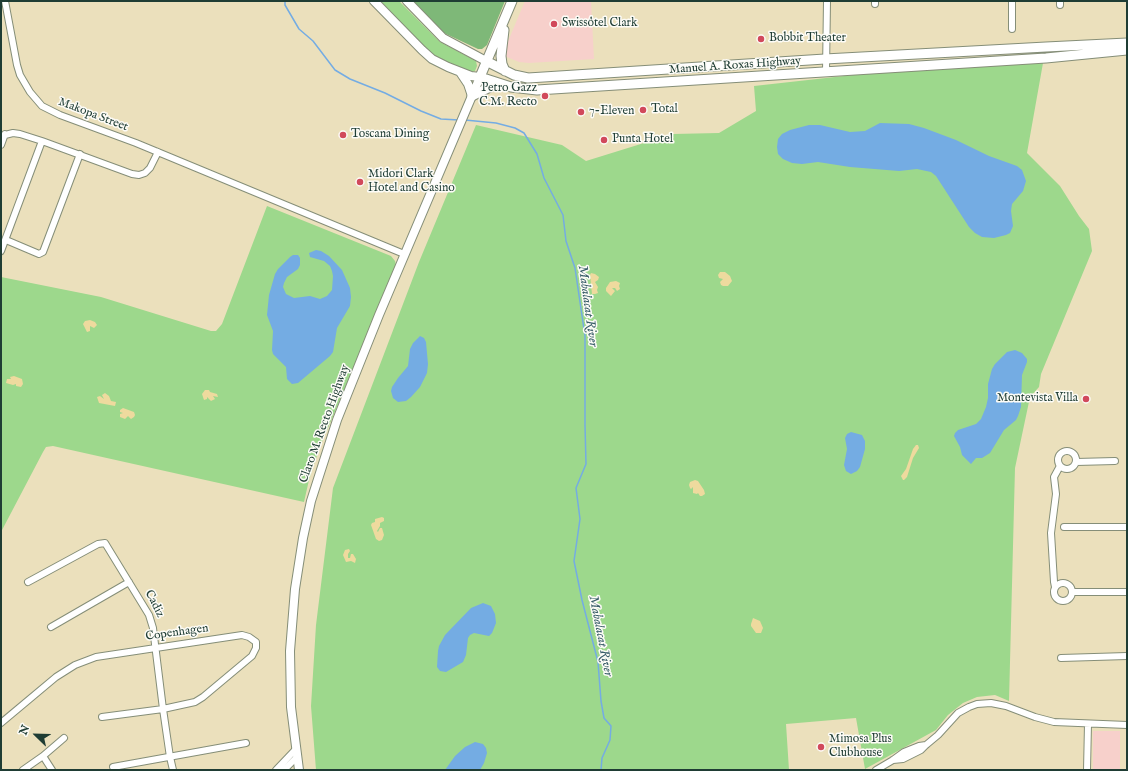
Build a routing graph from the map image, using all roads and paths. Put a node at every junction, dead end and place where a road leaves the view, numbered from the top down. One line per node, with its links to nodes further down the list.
1 (5, 1): 22 (street, Makopa Street)
2 (374, 1): 14 (main road, Manuel A. Roxas Highway)
3 (407, 1): 12 (main road, Manuel A. Roxas Highway)
4 (512, 1): 7 (main road)
5 (826, 1): 11 (street)
6 (1012, 1): 8 (street)
7 (507, 15): 12 (main road); 13 (main road)
8 (1012, 29)
9 (1127, 43): 11 (main road, Manuel A. Roxas Highway)
10 (1127, 50): 15 (main road, Manuel A. Roxas Highway)
11 (826, 59): 13 (main road, Manuel A. Roxas Highway); 15 (street)
12 (486, 61): 13 (main road, Manuel A. Roxas Highway); 16 (main road)
13 (505, 71)
14 (460, 72): 16 (main road, Manuel A. Roxas Highway); 18 (main road)
15 (826, 72): 17 (main road, Manuel A. Roxas Highway)
16 (480, 76): 17 (main road, Manuel A. Roxas Highway); 18 (main road)
17 (502, 84): 18 (main road)
18 (472, 96): 26 (main road, Claro M. Recto Highway)
19 (3, 135): 20 (street); 21 (street)
20 (42, 141): 23 (street); 24 (street)
21 (1, 144)
22 (158, 152): 23 (street); 26 (street, Makopa Street)
23 (80, 154): 24 (street)
24 (6, 240): 25 (street)
25 (1, 251)
26 (404, 254): 48 (main road, Claro M. Recto Highway)
27 (1114, 461): 28 (street)
28 (1076, 462): 29 (street); 29 (street)
29 (1060, 466): 34 (street)
30 (1064, 527): 31 (street)
31 (1127, 527)
32 (28, 582): 33 (street, Cadiz)
33 (129, 582): 37 (street); 38 (street, Cadiz)
34 (1055, 587): 35 (street); 35 (street)
35 (1073, 592): 36 (street)
36 (1127, 592)
37 (51, 628)
38 (156, 648): 41 (street, Cadiz); 41 (street, Copenhagen); 43 (street, Copenhagen)
39 (1127, 656): 40 (street)
40 (1061, 658)
41 (163, 709): 42 (street); 50 (street, Cadiz)
42 (102, 716)
43 (1, 723)
44 (1088, 724): 45 (street); 58 (street); 59 (street)
45 (1127, 725)
46 (64, 738): 49 (street)
47 (246, 743): 50 (street)
48 (296, 753): 55 (street); 56 (street); 57 (main road, Claro M. Recto Highway)
49 (43, 756): 52 (street); 53 (street)
50 (170, 757): 51 (street); 54 (street, Cadiz)
51 (113, 767)
52 (23, 770)
53 (52, 770)
54 (173, 770)
55 (276, 770)
56 (284, 770)
57 (299, 770)
58 (876, 770)
59 (1087, 770)

